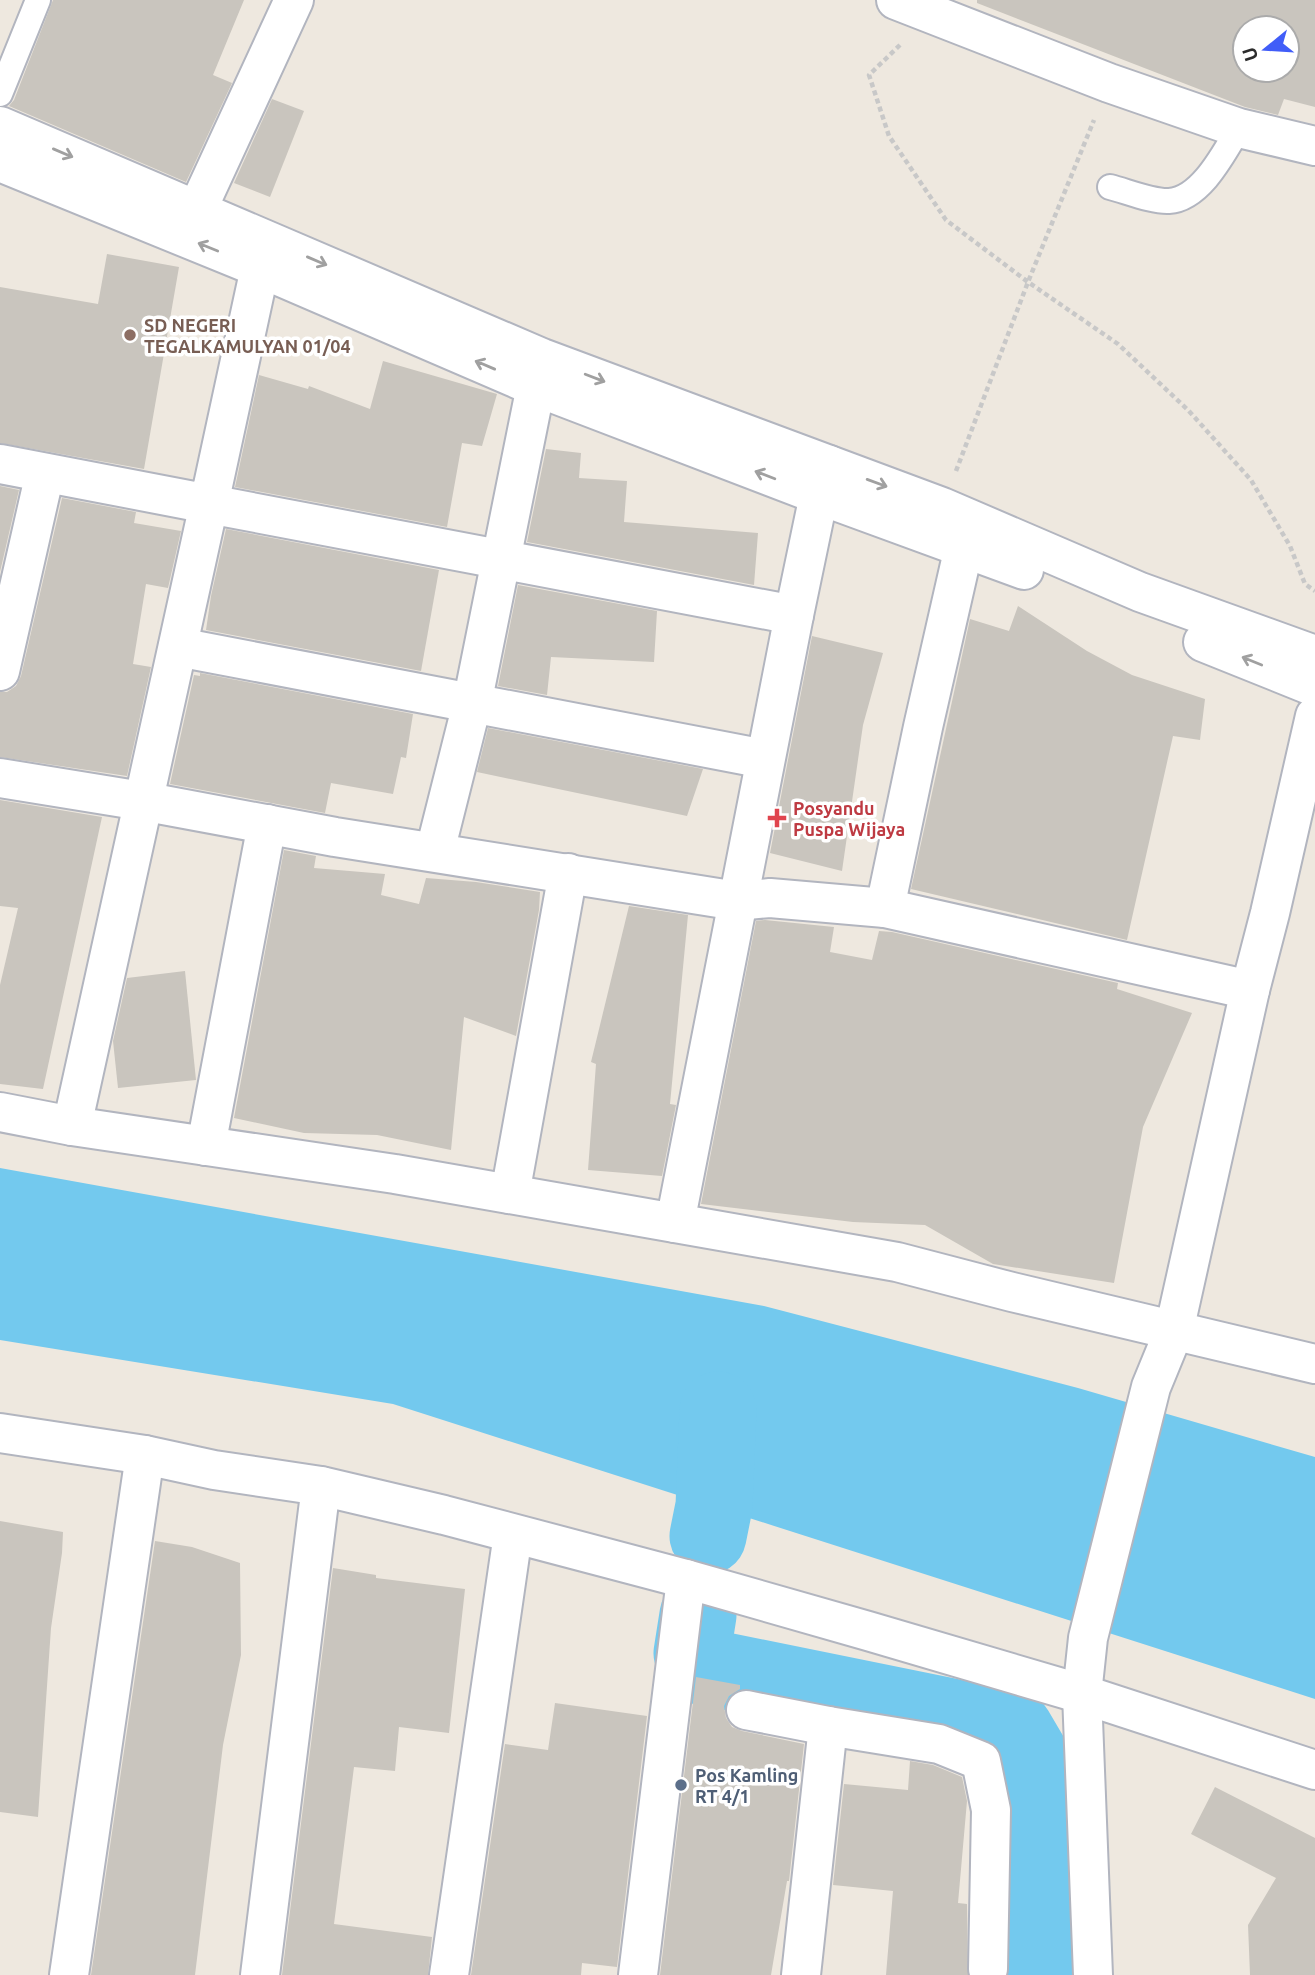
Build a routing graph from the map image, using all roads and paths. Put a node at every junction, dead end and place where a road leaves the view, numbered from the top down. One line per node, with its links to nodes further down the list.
1 (37, 0): 6 (lane)
2 (294, 0): 12 (street)
3 (896, 0): 4 (street)
4 (931, 15): 5 (street); 14 (path)
5 (1109, 83): 8 (street); 14 (path)
6 (0, 94)
7 (0, 127): 12 (street, one-way to 12)
8 (1239, 128): 9 (street); 11 (lane)
9 (1315, 146)
10 (0, 162): 13 (street, one-way to 10)
11 (1110, 187)
12 (197, 210): 13 (street)
13 (266, 255): 15 (street); 19 (street)
14 (1028, 282): 20 (path); 24 (path)
15 (538, 372): 18 (street); 22 (street)
16 (0, 464): 17 (street)
17 (45, 473): 19 (street); 28 (street)
18 (824, 480): 20 (street, one-way to 20); 21 (street); 25 (street)
19 (209, 504): 22 (street); 26 (street)
20 (943, 508): 23 (street)
21 (964, 547): 23 (street); 39 (street)
22 (499, 558): 25 (street); 30 (street)
23 (1049, 567): 27 (street); 29 (street, one-way to 23)
24 (1315, 591)
25 (794, 615): 32 (street)
26 (178, 647): 30 (street); 34 (street)
27 (1315, 656)
28 (0, 671)
29 (1315, 687)
30 (472, 704): 32 (street); 36 (street)
31 (1315, 716): 40 (street)
32 (765, 759): 38 (street)
33 (0, 778): 34 (street)
34 (142, 801): 35 (street); 42 (street)
35 (267, 824): 36 (street); 43 (street)
36 (435, 851): 37 (street)
37 (568, 873): 38 (street); 44 (street)
38 (737, 901): 39 (street); 45 (street)
39 (885, 908): 40 (street)
40 (1250, 990): 46 (street)
41 (0, 1112): 42 (street)
42 (72, 1126): 43 (street)
43 (206, 1146): 44 (street)
44 (510, 1194): 45 (street)
45 (675, 1223): 46 (street)
46 (1174, 1331): 47 (street); 53 (street)
47 (1315, 1364)
48 (0, 1433): 49 (street)
49 (145, 1455): 50 (street); 58 (street)
50 (321, 1486): 51 (street); 59 (street)
51 (513, 1534): 52 (street); 60 (street)
52 (686, 1579): 53 (street); 61 (street)
53 (1082, 1694): 56 (street); 63 (street)
54 (746, 1710): 55 (street)
55 (828, 1726): 57 (street); 62 (street)
56 (1315, 1770)
57 (988, 1969)
58 (69, 1975)
59 (260, 1975)
60 (450, 1975)
61 (638, 1975)
62 (801, 1975)
63 (1093, 1975)

